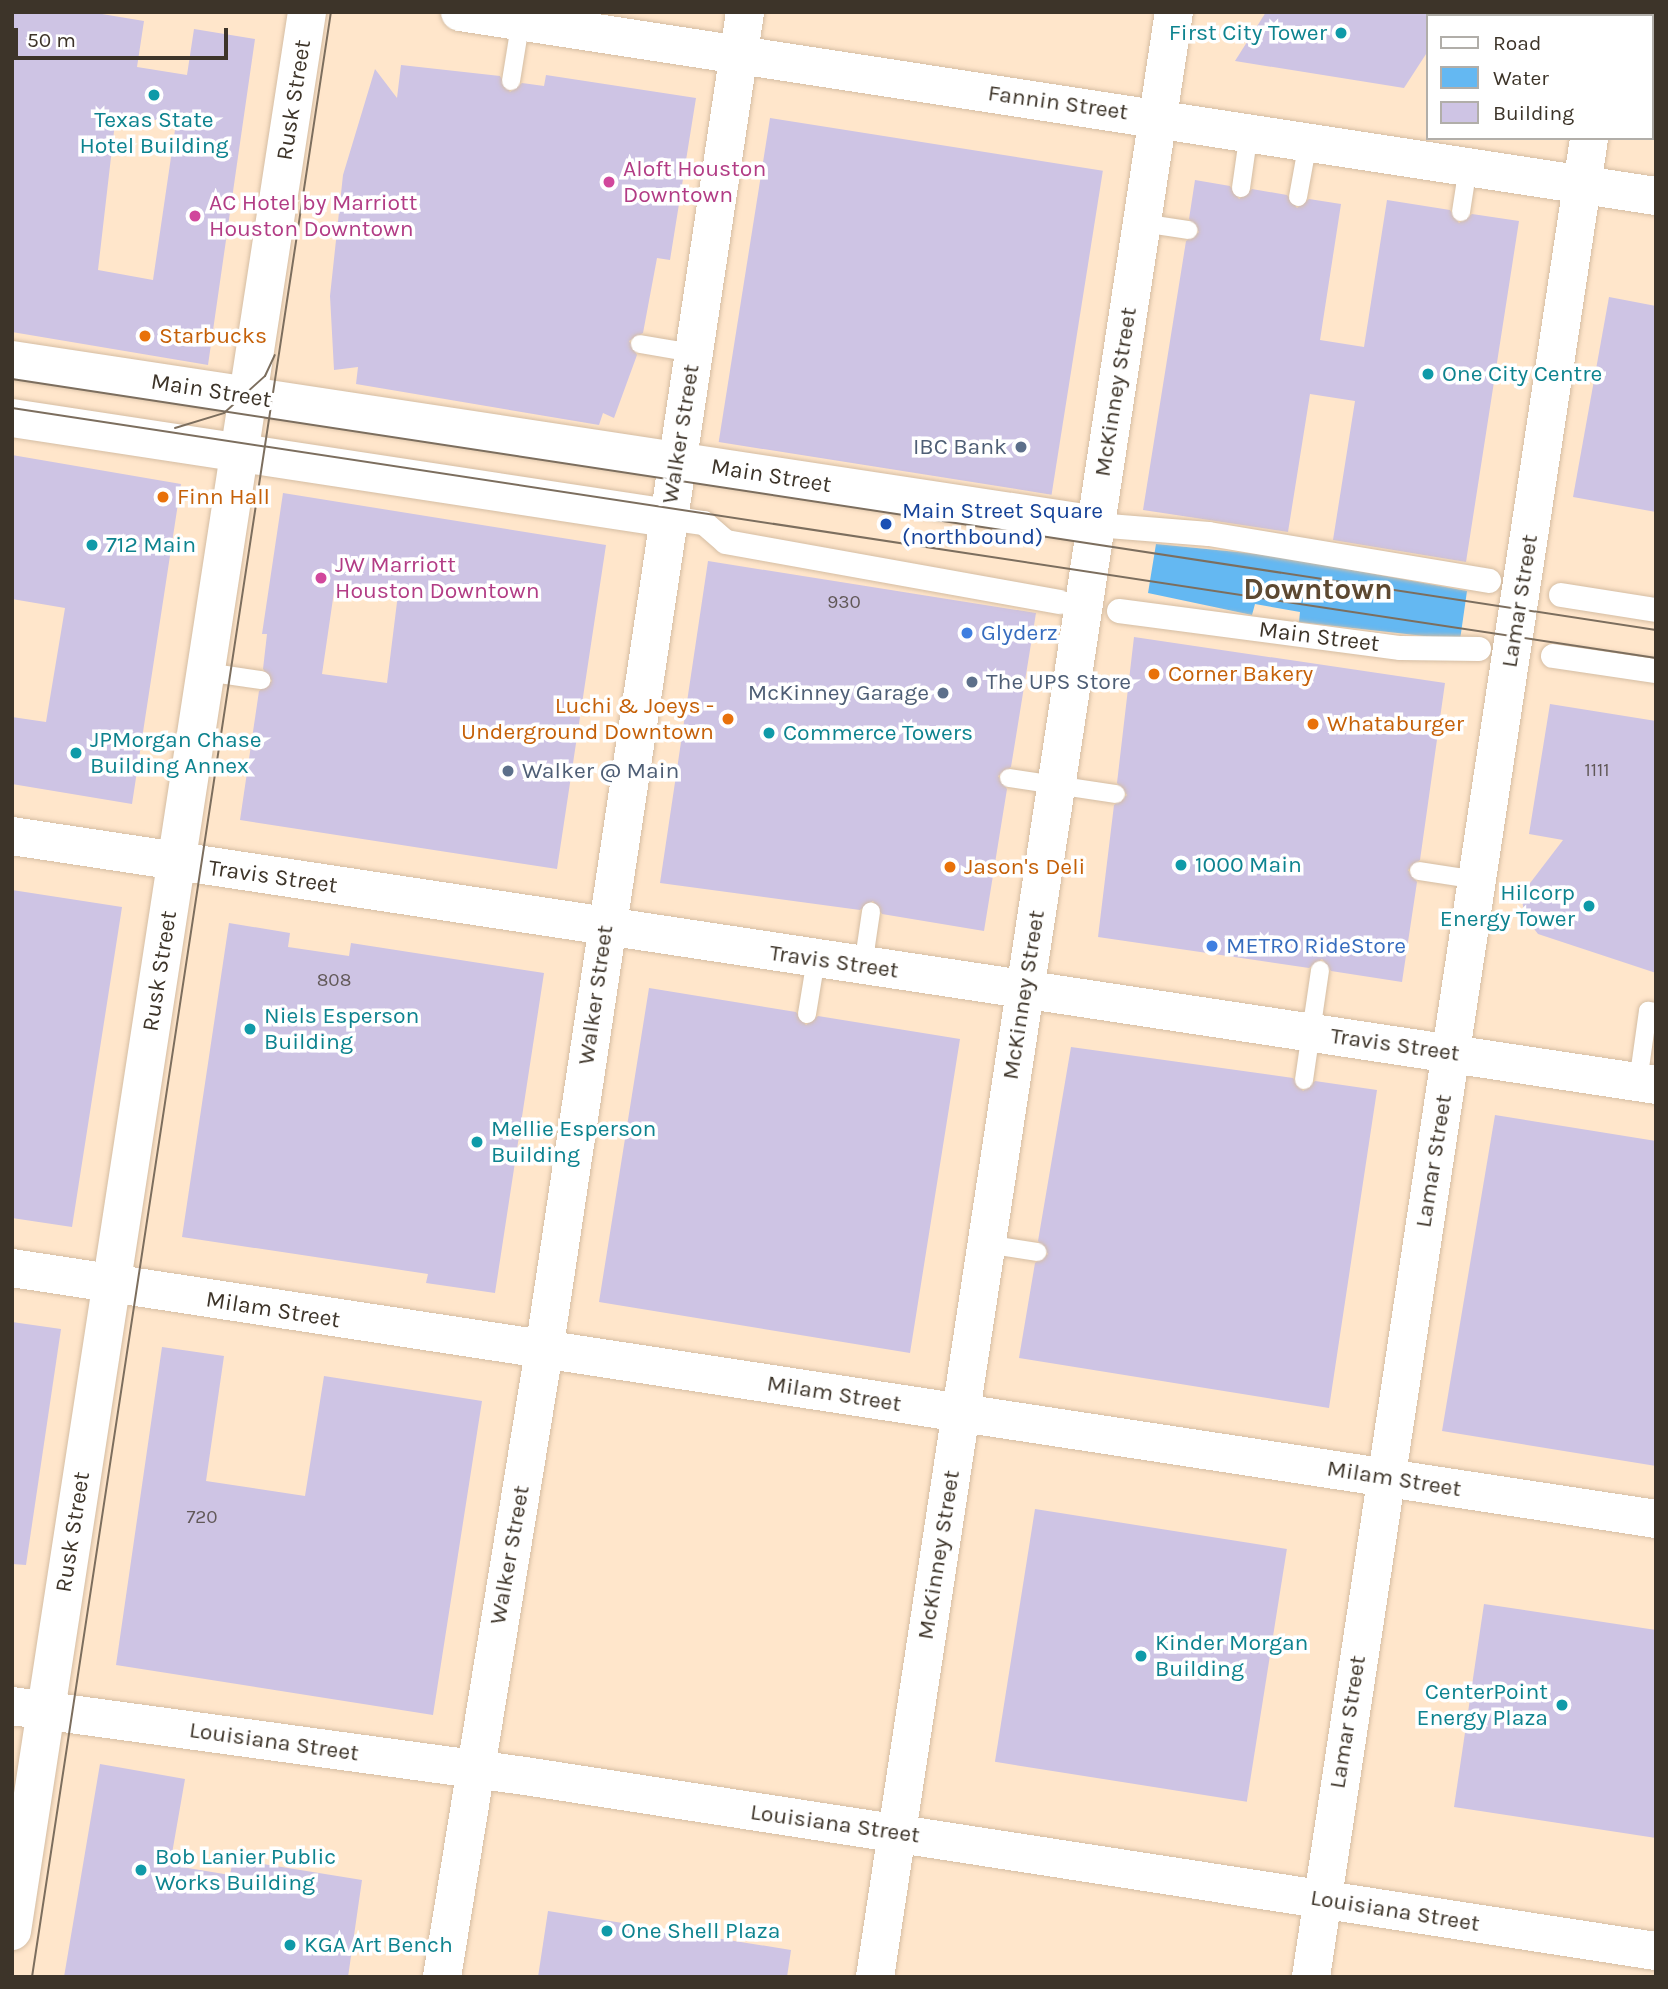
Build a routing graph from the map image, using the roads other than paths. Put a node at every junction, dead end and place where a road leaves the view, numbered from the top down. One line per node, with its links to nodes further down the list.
1 (307, 12): 23 (main road, Rusk Street)
2 (460, 12): 5 (main road, Fannin Street)
3 (745, 12): 6 (main road, Walker Street)
4 (1174, 12): 8 (main road, McKinney Street)
5 (521, 17): 6 (main road, Fannin Street); 7 (lane)
6 (739, 56): 8 (main road, Fannin Street); 21 (main road, Walker Street)
7 (511, 81)
8 (1158, 117): 9 (main road, Fannin Street); 18 (main road, McKinney Street)
9 (1249, 132): 11 (main road, Fannin Street); 14 (lane)
10 (1589, 140): 13 (main road, Lamar Street)
11 (1308, 142): 12 (main road, Fannin Street); 16 (lane)
12 (1468, 167): 13 (main road, Fannin Street); 17 (lane)
13 (1583, 186): 15 (main road, Fannin Street); 45 (main road, Lamar Street)
14 (1241, 188)
15 (1656, 196)
16 (1298, 197)
17 (1461, 212)
18 (1142, 223): 19 (lane); 28 (main road, McKinney Street)
19 (1188, 230)
20 (640, 344): 21 (lane)
21 (693, 353): 26 (main road, Walker Street)
22 (12, 360): 23 (main road, Main Street)
23 (248, 396): 25 (main road, Rusk Street); 26 (main road, Main Street)
24 (12, 418): 25 (main road)
25 (239, 453): 27 (main road); 37 (main road, Rusk Street)
26 (677, 462): 27 (main road, Walker Street); 28 (main road, Main Street)
27 (668, 519): 31 (street); 47 (main road, Walker Street)
28 (1096, 525): 29 (street, Main Street); 40 (main road, McKinney Street)
29 (1489, 581)
30 (1561, 596): 32 (street)
31 (1060, 602)
32 (1656, 610)
33 (1119, 611): 34 (street, Main Street)
34 (1479, 649)
35 (1553, 656): 36 (street)
36 (1656, 671)
37 (206, 672): 38 (lane); 43 (main road, Rusk Street)
38 (261, 680)
39 (1009, 778): 40 (lane)
40 (1057, 785): 41 (lane); 51 (main road, McKinney Street)
41 (1115, 794)
42 (12, 836): 43 (main road, Travis Street)
43 (176, 861): 47 (main road, Travis Street); 61 (main road, Rusk Street)
44 (1419, 871): 45 (lane)
45 (1477, 880): 55 (main road, Lamar Street)
46 (871, 912): 49 (lane)
47 (606, 926): 48 (main road, Travis Street); 62 (main road, Walker Street)
48 (816, 959): 49 (main road, Travis Street); 53 (lane)
49 (863, 966): 51 (main road, Travis Street)
50 (1320, 970): 54 (lane)
51 (1025, 990): 54 (main road, Travis Street); 58 (main road, McKinney Street)
52 (1656, 1012): 57 (lane)
53 (807, 1014)
54 (1309, 1032): 55 (main road, Travis Street); 56 (lane)
55 (1450, 1054): 57 (main road, Travis Street); 64 (main road, Lamar Street)
56 (1304, 1080)
57 (1647, 1084)
58 (986, 1244): 59 (lane); 63 (main road, McKinney Street)
59 (1037, 1252)
60 (12, 1268): 61 (main road, Milam Street)
61 (112, 1284): 62 (main road, Milam Street); 66 (main road, Rusk Street)
62 (544, 1351): 63 (main road, Milam Street); 67 (main road, Walker Street)
63 (961, 1414): 64 (main road, Milam Street); 68 (main road, McKinney Street)
64 (1386, 1478): 65 (main road, Milam Street); 69 (main road, Lamar Street)
65 (1656, 1519)
66 (29, 1709): 67 (main road, Louisiana Street); 70 (main road, Rusk Street)
67 (474, 1769): 68 (main road, Louisiana Street); 72 (main road, Walker Street)
68 (897, 1832): 69 (main road, Louisiana Street); 73 (main road, McKinney Street)
69 (1322, 1900): 71 (main road, Louisiana Street); 74 (main road, Lamar Street)
70 (12, 1931)
71 (1656, 1951)
72 (442, 1977)
73 (875, 1977)
74 (1311, 1977)

